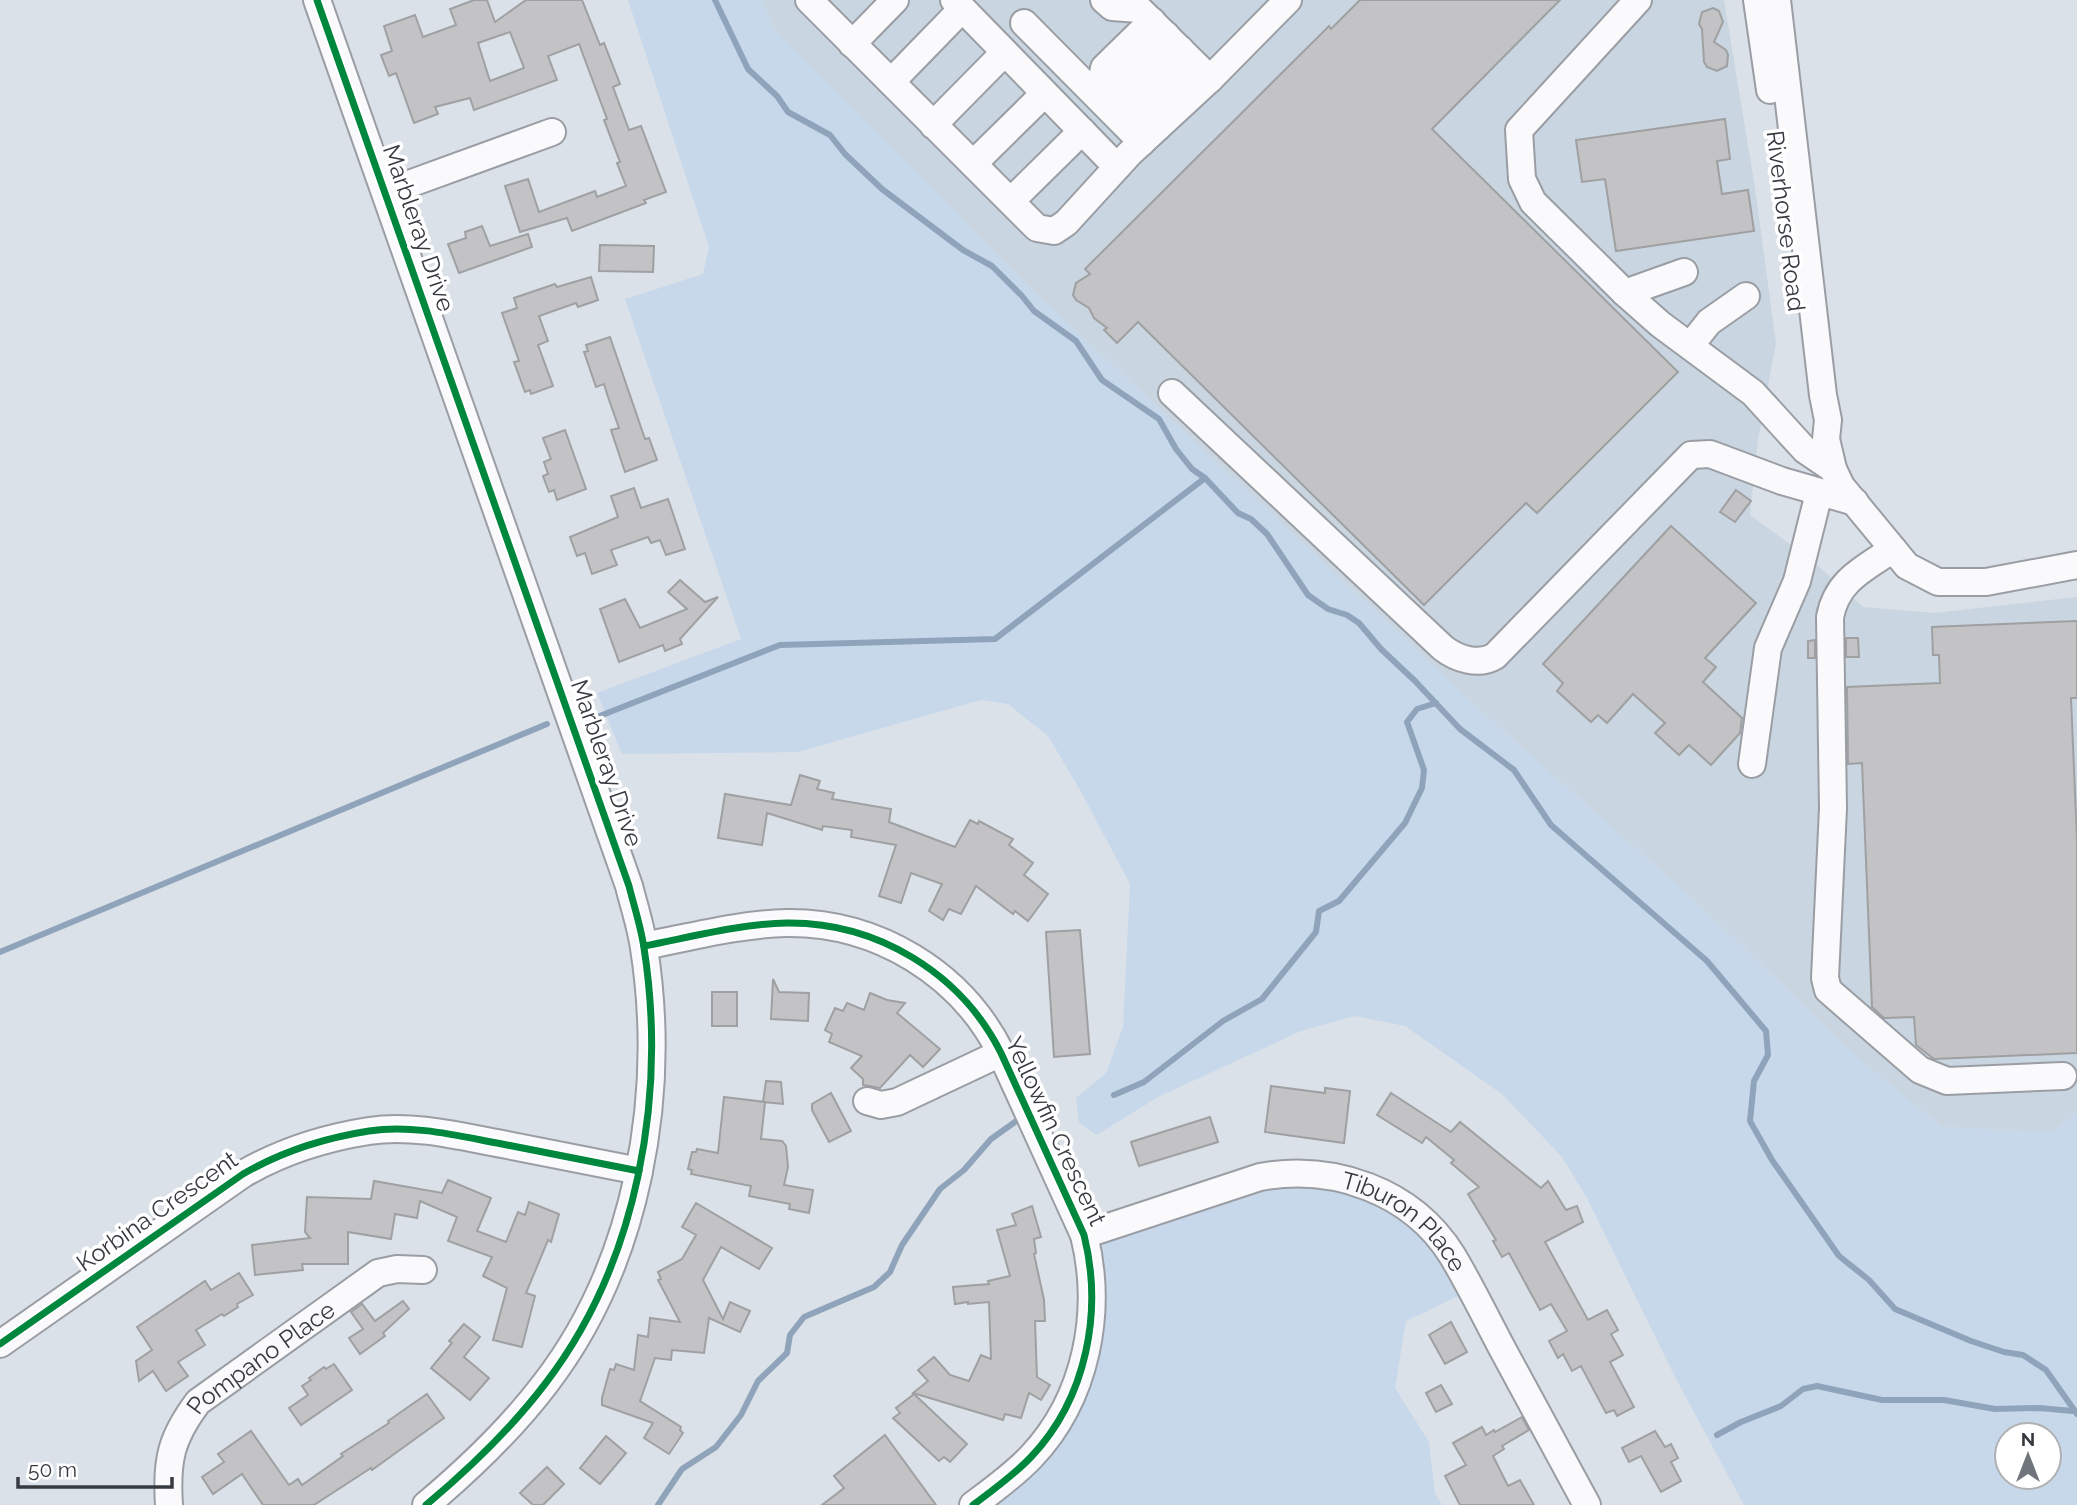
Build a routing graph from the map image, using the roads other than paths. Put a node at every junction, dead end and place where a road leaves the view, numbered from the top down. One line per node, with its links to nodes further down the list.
1 (317, 0): 22 (street, Marbleray Drive)
2 (895, 0): 11 (street)
3 (1104, 0): 12 (street)
4 (1288, 0): 12 (street)
5 (1638, 0): 25 (street)
6 (1756, 0): 29 (street, Riverhorse Road)
7 (1777, 0): 29 (street, Riverhorse Road)
8 (813, 2): 11 (street)
9 (958, 4): 13 (street); 14 (street)
10 (1024, 23): 16 (street)
11 (852, 44): 14 (street)
12 (1180, 50): 16 (street); 16 (street)
13 (1004, 53): 15 (street); 17 (street)
14 (891, 82): 17 (street)
15 (1044, 94): 18 (street); 20 (street)
16 (1137, 114): 21 (street)
17 (933, 125): 20 (street)
18 (1082, 131): 21 (street); 23 (street)
19 (552, 132): 22 (street)
20 (972, 164): 23 (street)
21 (1117, 167): 23 (street)
22 (387, 192): 36 (street, Marbleray Drive)
23 (1010, 201)
24 (1684, 272): 25 (street)
25 (1625, 293): 27 (street)
26 (1746, 296): 27 (street)
27 (1690, 346): 30 (street)
28 (1172, 393): 31 (street)
29 (1826, 439): 30 (street, Riverhorse Road)
30 (1833, 469): 32 (street, Riverhorse Road)
31 (1819, 493): 32 (street); 35 (street)
32 (1854, 502): 33 (street, Riverhorse Road)
33 (1893, 549): 34 (street, Riverhorse Road); 38 (street)
34 (2077, 565)
35 (1752, 764)
36 (644, 946): 37 (street, Yellowfin Crescent); 40 (street, Marbleray Drive)
37 (1001, 1053): 39 (street); 41 (street, Yellowfin Crescent)
38 (2063, 1076)
39 (867, 1101)
40 (639, 1171): 43 (street, Korbina Crescent); 45 (street, Marbleray Drive)
41 (1084, 1235): 46 (street, Yellowfin Crescent); 47 (street, Tiburon Place)
42 (423, 1270): 44 (street, Pompano Place)
43 (0, 1344)
44 (169, 1505)
45 (426, 1505)
46 (973, 1505)
47 (1587, 1505)

